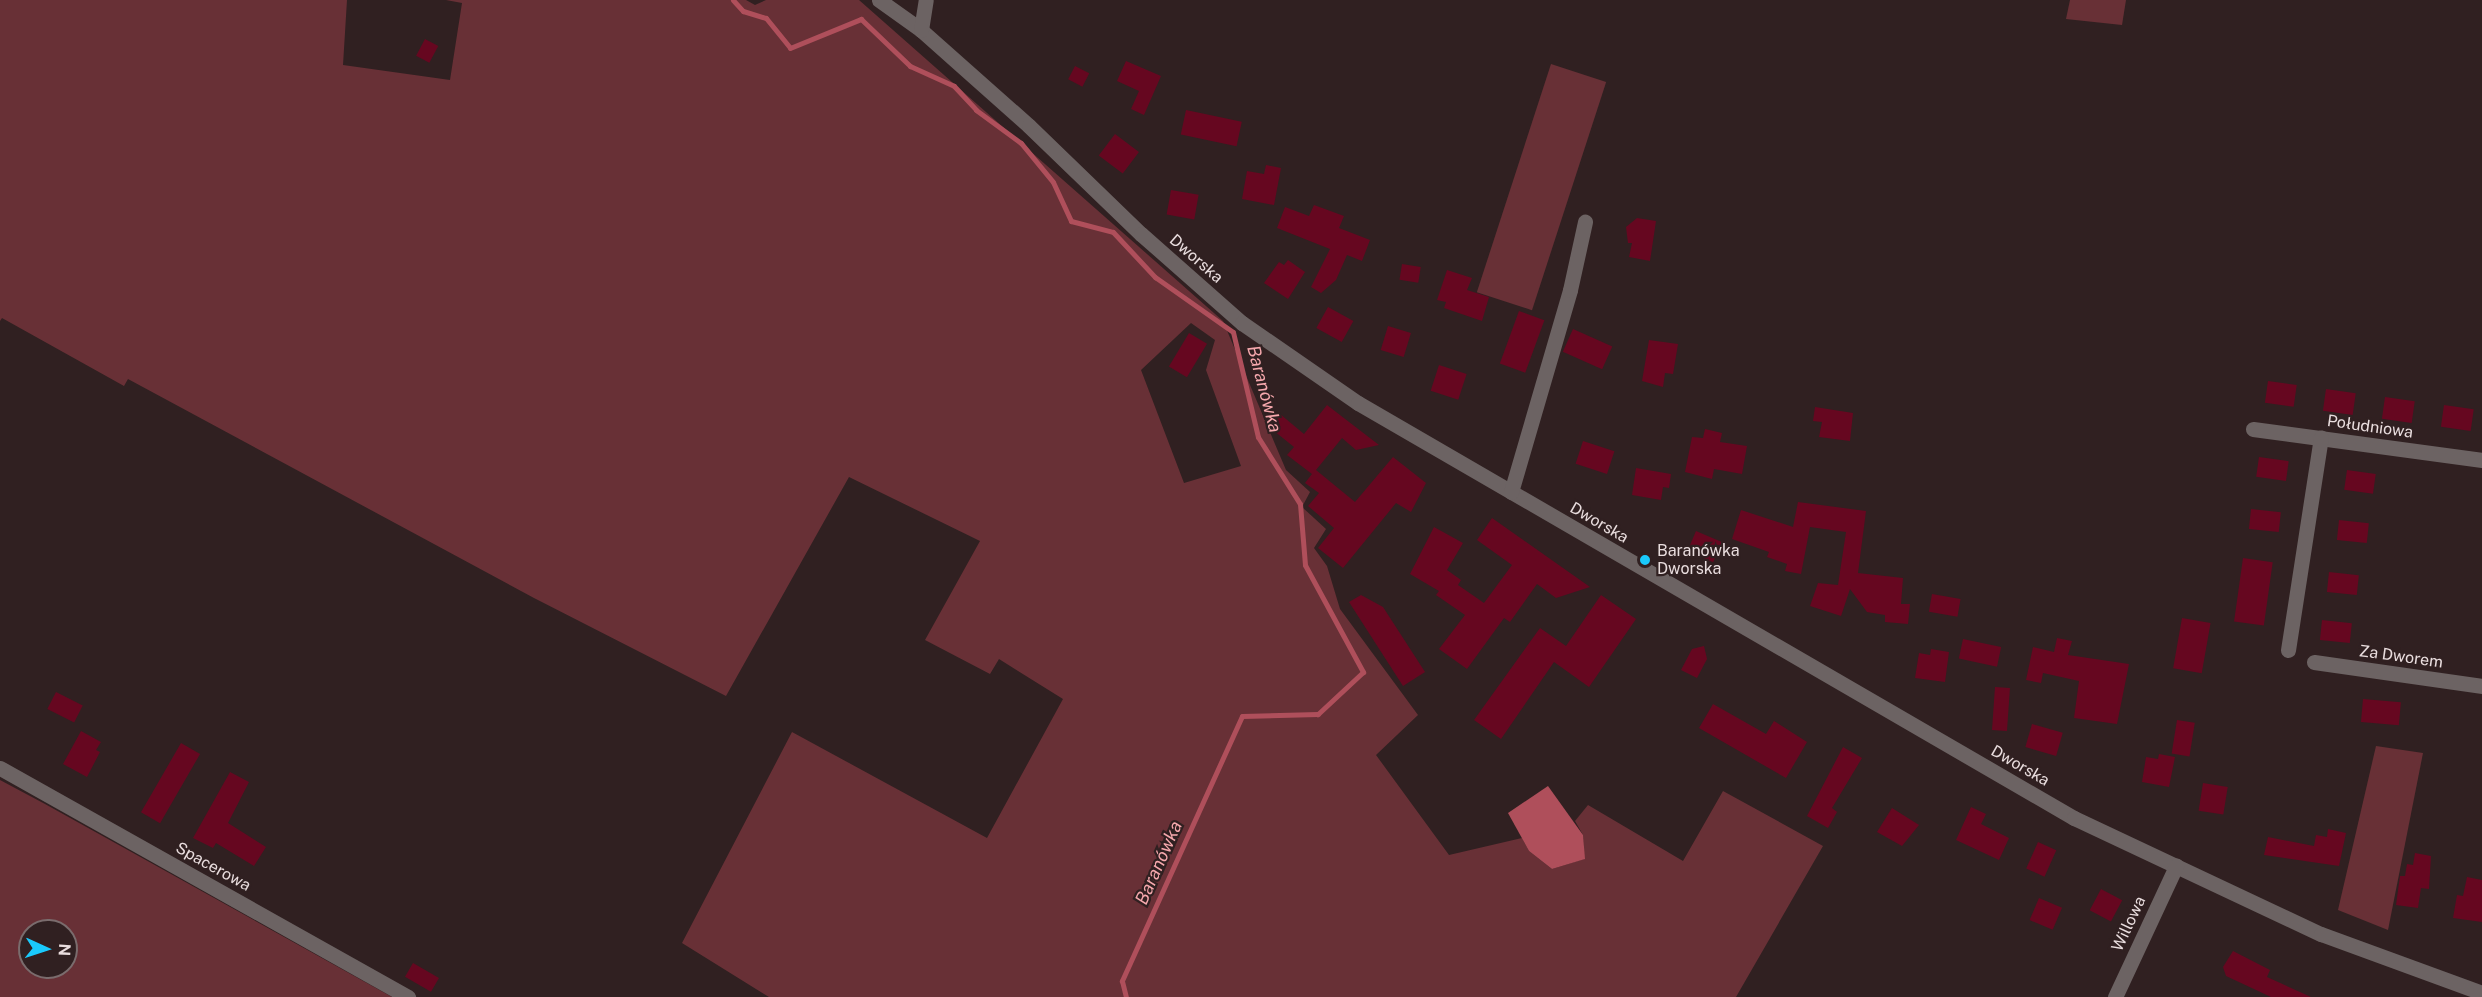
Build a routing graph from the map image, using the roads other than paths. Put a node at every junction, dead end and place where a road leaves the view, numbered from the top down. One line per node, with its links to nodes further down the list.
1 (879, 0): 3 (street, Dworska)
2 (926, 0): 3 (street)
3 (921, 30): 8 (street, Dworska)
4 (1585, 222): 8 (street)
5 (2253, 429): 6 (street, Południowa)
6 (2320, 438): 7 (street, Południowa); 9 (street)
7 (2482, 460)
8 (1511, 492): 13 (street, Dworska)
9 (2288, 650)
10 (2314, 662): 11 (street, Za Dworem)
11 (2482, 686)
12 (0, 768): 15 (street, Spacerowa)
13 (2176, 866): 14 (street, Dworska); 16 (street, Willowa)
14 (2482, 993)
15 (408, 997)
16 (2115, 997)

